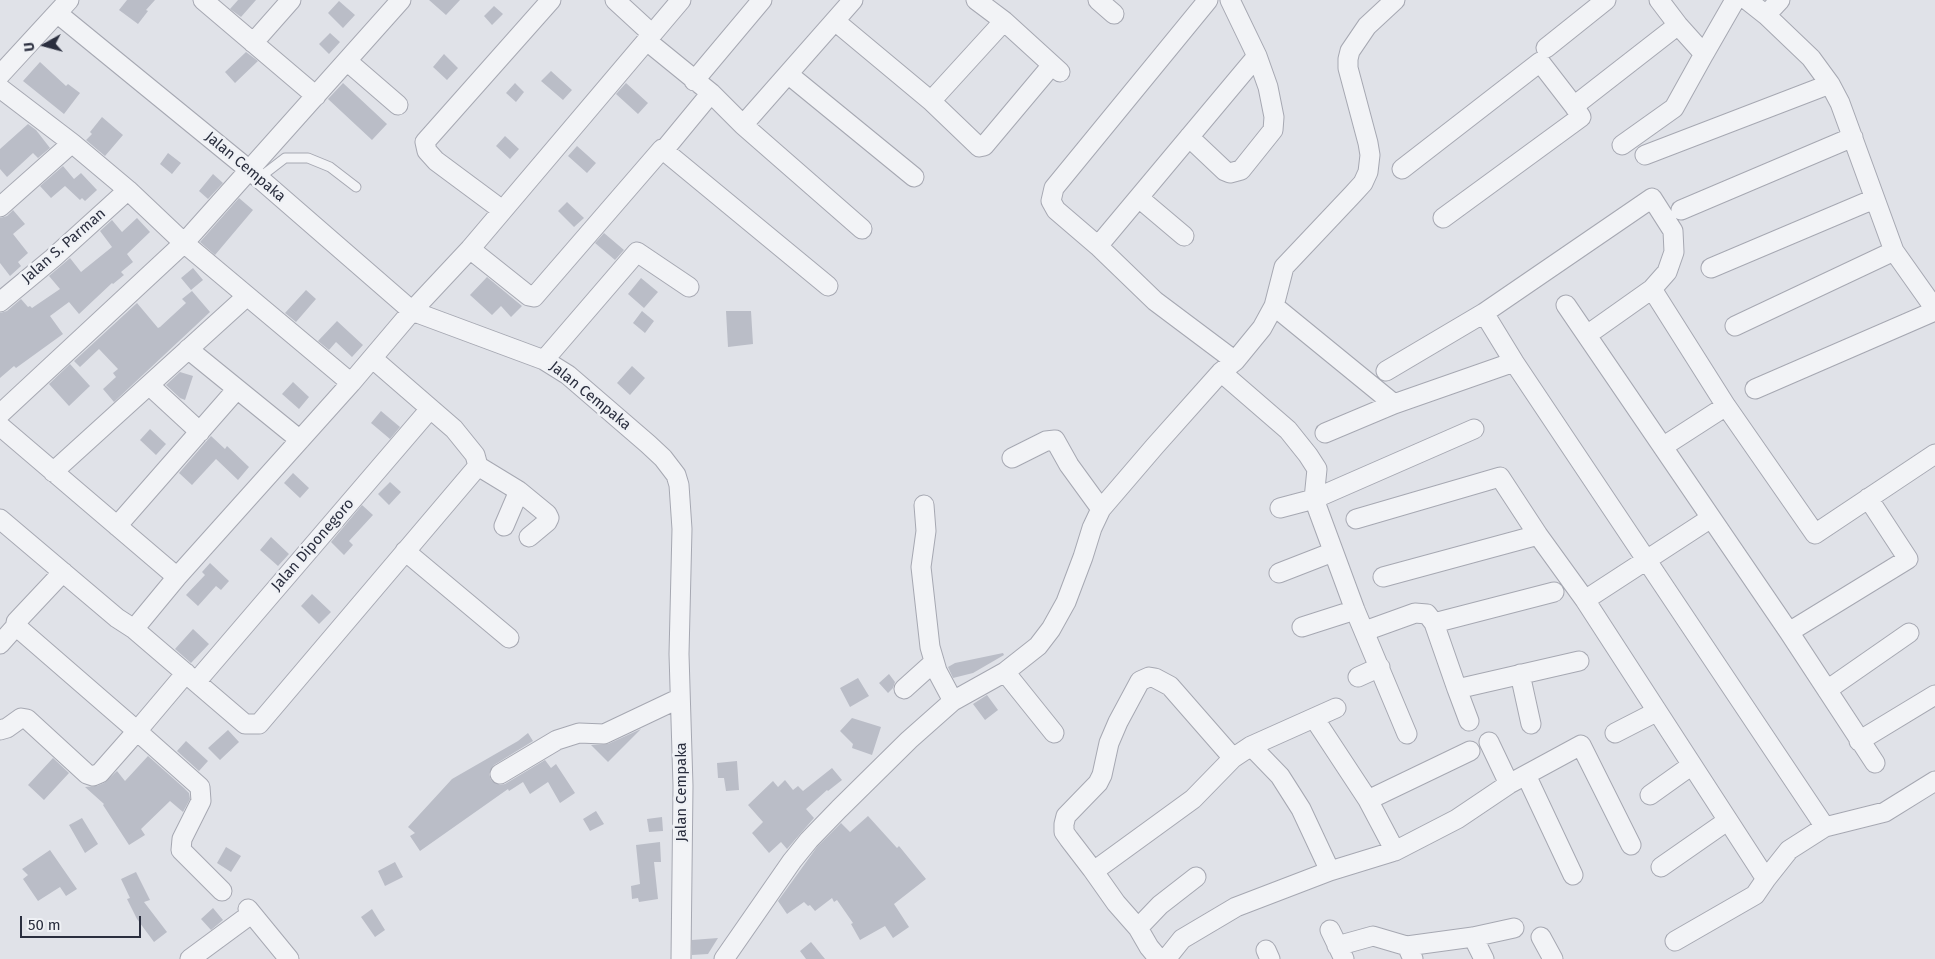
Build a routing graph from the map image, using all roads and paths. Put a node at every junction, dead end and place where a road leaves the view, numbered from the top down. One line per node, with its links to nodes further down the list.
1 (203, 0): 26 (street)
2 (291, 0): 26 (street)
3 (400, 0): 30 (street)
4 (551, 0): 56 (street)
5 (615, 0): 25 (street)
6 (681, 0): 25 (street)
7 (762, 0): 33 (street)
8 (853, 0): 22 (street)
9 (976, 0): 23 (street)
10 (1098, 0): 20 (street)
11 (1208, 0): 62 (street)
12 (1230, 0): 29 (street)
13 (1395, 0): 72 (street)
14 (1606, 0): 27 (street)
15 (1659, 0): 24 (street)
16 (1734, 0): 28 (street)
17 (1747, 0): 21 (street)
18 (1780, 0): 21 (street)
19 (63, 7): 32 (street); 49 (street, Jalan Cempaka)
20 (1114, 14)
21 (1766, 15): 34 (street)
22 (835, 21): 31 (street); 38 (street)
23 (1004, 21): 38 (street); 38 (street)
24 (1678, 25): 28 (street); 40 (street)
25 (649, 37): 33 (street); 56 (street)
26 (253, 43): 37 (street)
27 (1546, 48)
28 (1704, 54): 45 (street)
29 (1257, 56): 42 (street); 42 (street)
30 (347, 61): 37 (street); 39 (street)
31 (788, 74): 41 (street); 50 (street)
32 (0, 75)
33 (694, 81): 36 (street)
34 (1830, 84): 43 (street); 47 (street)
35 (0, 88): 44 (street)
36 (711, 93): 41 (street); 46 (street)
37 (316, 96): 49 (street)
38 (931, 101)
39 (398, 105)
40 (1574, 106): 48 (street); 58 (street)
41 (743, 125): 59 (street)
42 (1189, 137): 53 (street)
43 (1853, 137): 54 (street); 57 (street)
44 (72, 142): 52 (street); 55 (street)
45 (1622, 145)
46 (664, 150): 63 (street); 66 (street)
47 (1645, 155)
48 (1402, 170)
49 (254, 174): 51 (lane); 61 (street); 74 (street, Jalan Cempaka)
50 (914, 177)
51 (356, 187)
52 (128, 190): 61 (street); 70 (street, Jalan S. Parman)
53 (1139, 198): 60 (street); 62 (street)
54 (1874, 199): 64 (street); 65 (street)
55 (0, 207)
56 (502, 210): 63 (street)
57 (1681, 210)
58 (1444, 218)
59 (862, 229)
60 (1184, 236)
61 (184, 243): 69 (street); 91 (street)
62 (1098, 246): 82 (street)
63 (470, 249): 74 (street)
64 (1894, 251): 73 (street); 76 (street)
65 (1711, 268)
66 (828, 286)
67 (689, 287): 80 (street)
68 (1652, 289): 75 (street); 77 (street); 89 (street)
69 (247, 296): 78 (street); 84 (street)
70 (0, 302)
71 (1566, 305): 77 (street)
72 (1274, 306): 82 (street); 88 (street)
73 (1935, 310): 87 (street)
74 (412, 311): 79 (street); 80 (street, Jalan Cempaka)
75 (1484, 313): 81 (street); 83 (street)
76 (1734, 326)
77 (1587, 335): 97 (street)
78 (188, 349): 85 (street); 86 (street)
79 (372, 358): 84 (street); 90 (street)
80 (544, 360): 145 (street, Jalan Cempaka)
81 (1514, 362): 88 (street); 117 (street)
82 (1228, 367): 104 (street); 107 (street)
83 (1386, 371)
84 (351, 383): 96 (street)
85 (149, 385): 94 (street); 101 (street)
86 (237, 389): 94 (street); 96 (street)
87 (1755, 389)
88 (1394, 404): 95 (street)
89 (1726, 406): 97 (street); 103 (street)
90 (430, 408): 100 (street); 139 (street, Jalan Diponegoro)
91 (0, 414)
92 (0, 426): 101 (street)
93 (1474, 428): 104 (street)
94 (200, 432): 111 (street)
95 (1325, 433)
96 (300, 440): 120 (street)
97 (1664, 446): 108 (street)
98 (1935, 454): 103 (street)
99 (1012, 458): 107 (street)
100 (478, 466): 102 (street); 115 (street)
101 (53, 472): 111 (street)
102 (519, 492): 112 (street); 114 (street)
103 (1868, 498): 130 (street)
104 (1314, 499): 106 (street); 116 (street)
105 (924, 505): 135 (street)
106 (1280, 508)
107 (1101, 509): 137 (street)
108 (1711, 518): 117 (street); 130 (street)
109 (1356, 519): 113 (street)
110 (2, 526): 118 (street)
111 (117, 526): 120 (street)
112 (504, 526)
113 (1538, 535): 121 (street); 123 (street)
114 (529, 537)
115 (405, 551): 132 (street); 139 (street)
116 (1333, 552): 119 (street); 124 (street)
117 (1647, 560): 123 (street); 171 (street)
118 (63, 572): 126 (street); 128 (street)
119 (1279, 572)
120 (177, 577): 128 (street)
121 (1383, 577)
122 (1554, 592): 125 (street)
123 (1585, 600): 148 (street)
124 (1355, 610): 127 (street); 129 (street)
125 (1434, 623): 129 (street); 142 (street)
126 (16, 626): 133 (street); 153 (street)
127 (1302, 627)
128 (134, 629): 139 (street)
129 (1365, 631): 136 (street)
130 (1789, 632): 143 (street)
131 (1909, 633): 143 (street)
132 (509, 638)
133 (0, 644)
134 (1578, 661): 138 (street)
135 (934, 662): 141 (street); 146 (street)
136 (1380, 667): 140 (street); 156 (street)
137 (1005, 672): 146 (street); 154 (street)
138 (1520, 674): 142 (street); 151 (street)
139 (191, 677): 153 (street, Jalan Diponegoro)
140 (1358, 677)
141 (904, 689)
142 (1457, 689): 150 (street)
143 (1827, 690): 157 (street)
144 (1935, 695): 157 (street)
145 (680, 698): 164 (street); 190 (street, Jalan Cempaka)
146 (953, 701): 191 (street)
147 (1336, 708): 149 (street)
148 (1656, 712): 155 (street); 163 (street)
149 (1314, 718): 159 (street); 169 (street)
150 (1469, 722)
151 (1531, 724)
152 (0, 730): 153 (street, Jalan Diponegoro)
153 (137, 731): 180 (street)
154 (1054, 733)
155 (1615, 733)
156 (1407, 734)
157 (1859, 741): 162 (street)
158 (1489, 742): 167 (street)
159 (1251, 746): 161 (street); 176 (street)
160 (1470, 751): 169 (street)
161 (1233, 758): 175 (street); 175 (street)
162 (1875, 763)
163 (1692, 765): 168 (street); 170 (street)
164 (500, 774)
165 (1526, 775): 167 (street); 172 (street); 177 (street)
166 (1935, 780): 171 (street)
167 (1509, 784): 173 (street)
168 (1650, 795)
169 (1368, 800): 173 (street)
170 (1727, 821): 174 (street); 179 (street)
171 (1824, 827): 179 (street)
172 (1631, 845)
173 (1395, 851): 176 (street)
174 (1661, 867)
175 (1094, 871): 181 (street)
176 (1330, 871): 193 (street)
177 (1573, 875)
178 (1196, 877): 181 (street)
179 (1766, 879): 185 (street)
180 (222, 891)
181 (1138, 928): 192 (street)
182 (1514, 928): 183 (street)
183 (1473, 937): 187 (street); 194 (street)
184 (1541, 937): 195 (street)
185 (1675, 941)
186 (1337, 945): 187 (street)
187 (1410, 953)
188 (190, 959): 189 (street)
189 (289, 959)
190 (681, 959)
191 (724, 959)
192 (1159, 959)
193 (1166, 959)
194 (1484, 959)
195 (1553, 959)

